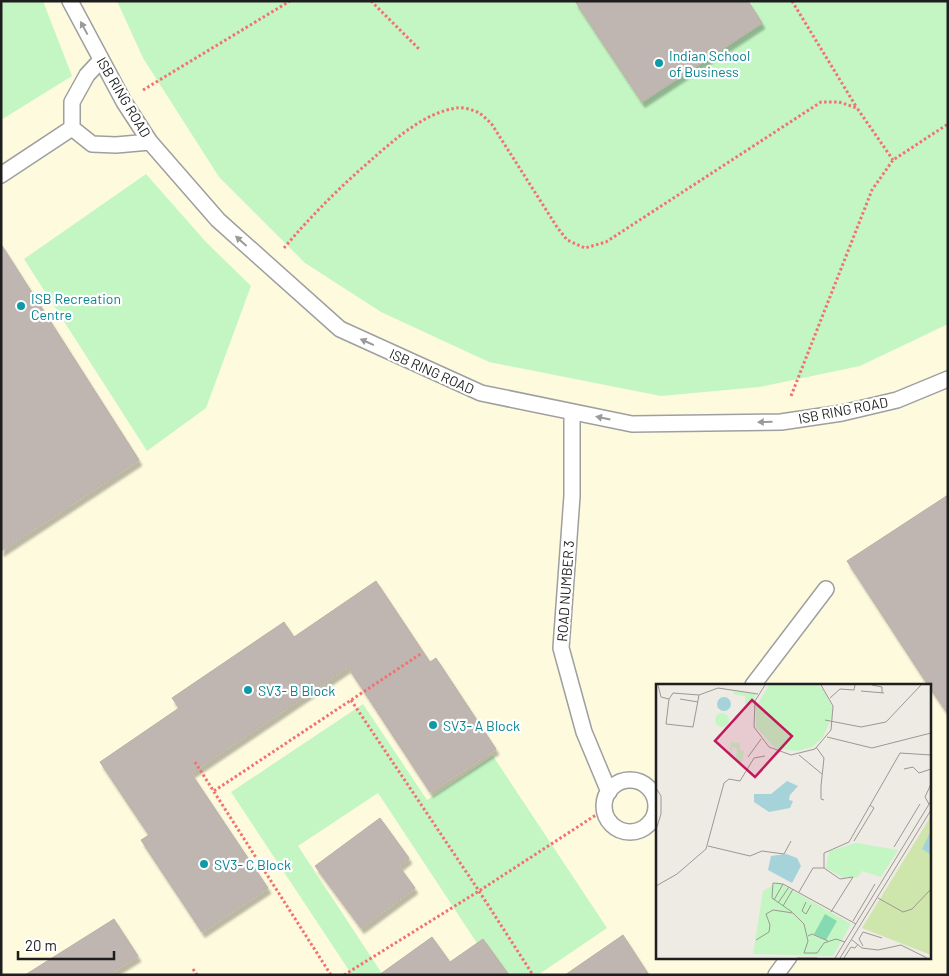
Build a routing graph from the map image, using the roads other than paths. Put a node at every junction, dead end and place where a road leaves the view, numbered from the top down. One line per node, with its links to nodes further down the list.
1 (70, 1): 2 (lane, ISB RING ROAD, one-way to 1)
2 (101, 60): 3 (lane); 4 (lane, ISB RING ROAD)
3 (72, 128): 4 (lane); 5 (lane)
4 (150, 142): 7 (lane, ISB RING ROAD, one-way to 4)
5 (1, 175)
6 (948, 379): 7 (lane, ISB RING ROAD, one-way to 7)
7 (572, 412): 11 (lane, ROAD NUMBER 3)
8 (826, 589): 9 (lane)
9 (754, 684)
10 (654, 786): 11 (lane); 11 (lane)
11 (609, 792)
12 (788, 958): 13 (lane)
13 (776, 975)

